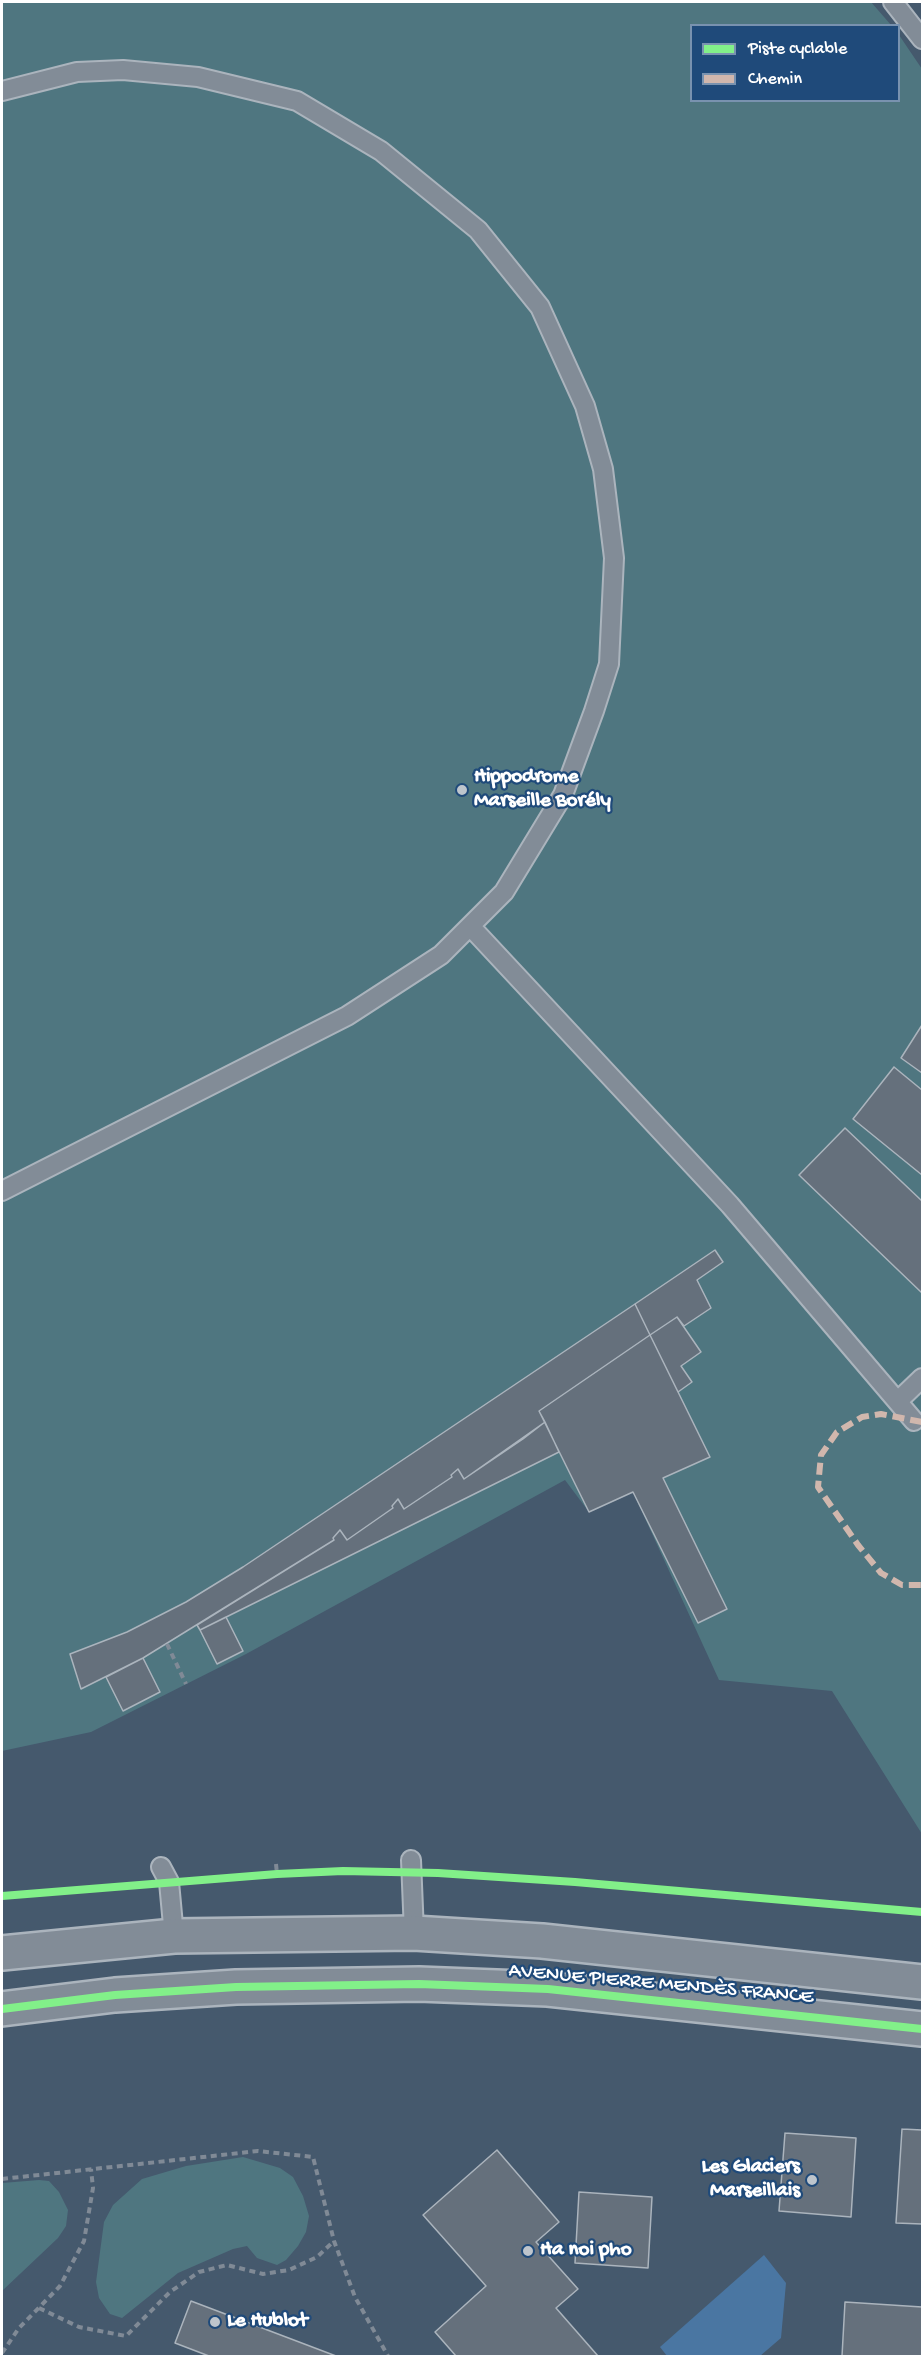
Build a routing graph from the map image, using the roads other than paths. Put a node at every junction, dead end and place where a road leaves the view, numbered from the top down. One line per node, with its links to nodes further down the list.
1 (893, 2): 2 (lane)
2 (922, 39)
3 (2, 91): 4 (lane)
4 (470, 926): 5 (lane); 7 (lane)
5 (2, 1191)
6 (922, 1378): 7 (lane)
7 (898, 1401): 8 (lane)
8 (914, 1421)
9 (411, 1860): 11 (lane)
10 (161, 1868): 12 (lane)
11 (414, 1933): 12 (street, AVENUE PIERRE MENDÈS FRANCE); 14 (street, AVENUE PIERRE MENDÈS FRANCE)
12 (174, 1936): 13 (street, AVENUE PIERRE MENDÈS FRANCE)
13 (2, 1953)
14 (922, 1982)
15 (2, 2009): 16 (street, AVENUE PIERRE MENDÈS FRANCE)
16 (922, 2029)

